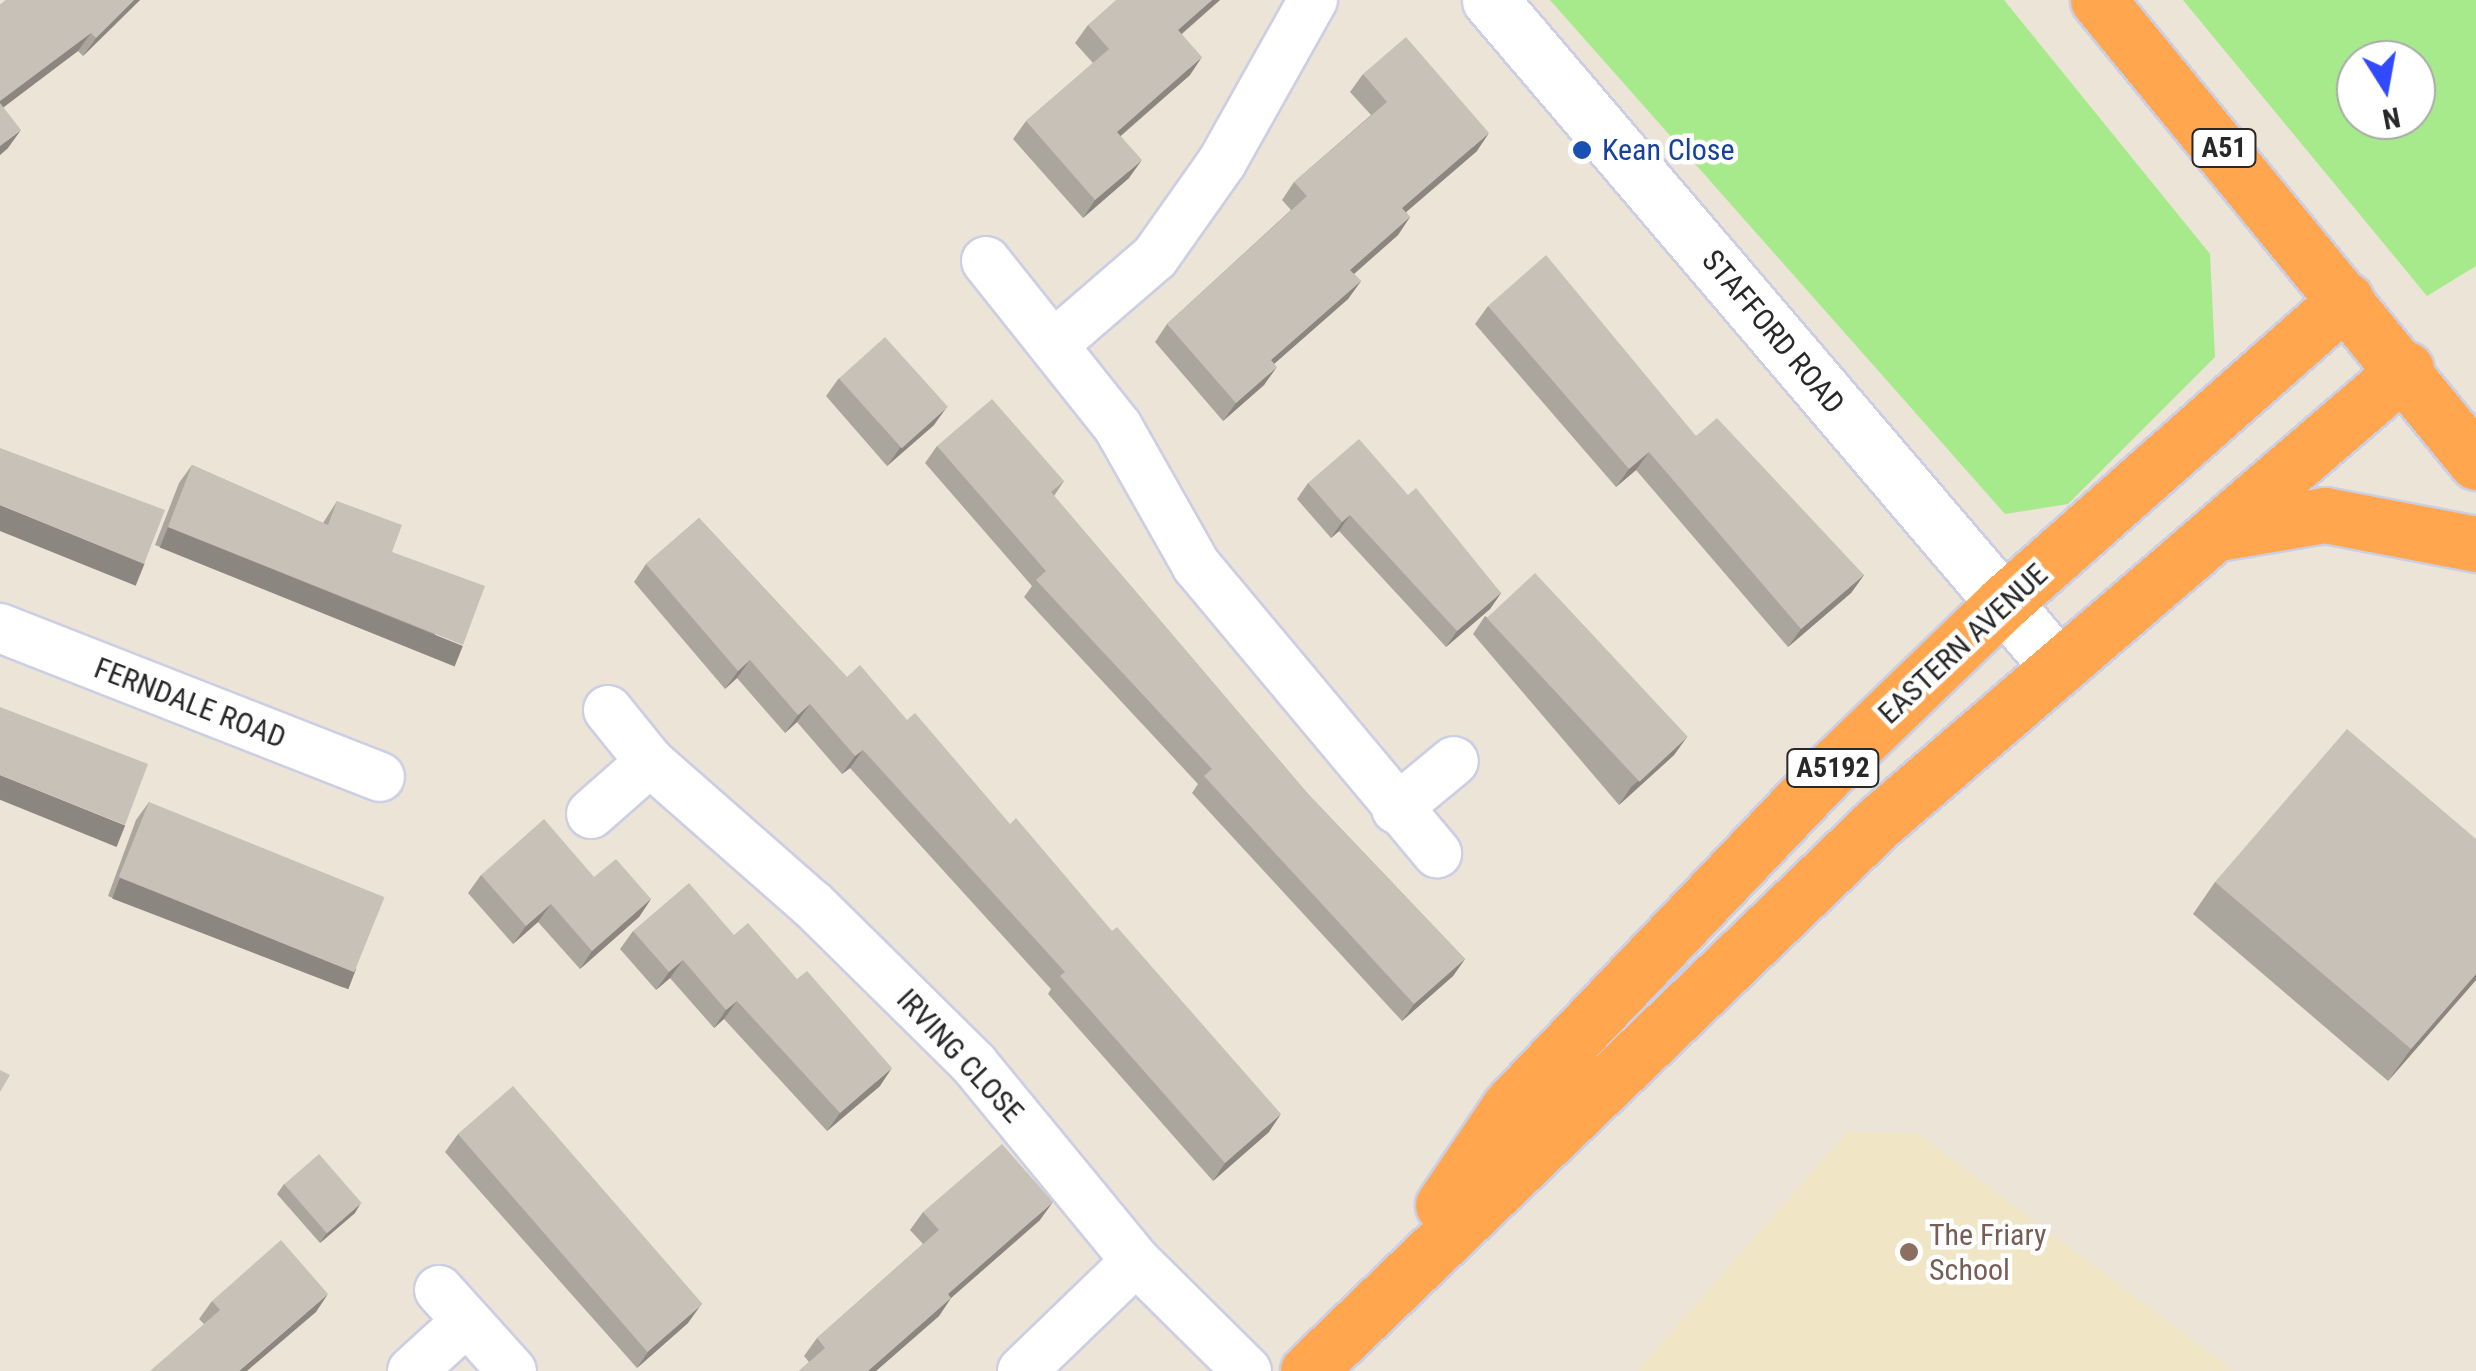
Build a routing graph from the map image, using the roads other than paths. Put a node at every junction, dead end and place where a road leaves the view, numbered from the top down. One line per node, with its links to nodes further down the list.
1 (1313, 0): 6 (street)
2 (1490, 0): 11 (street, STAFFORD ROAD)
3 (2098, 0): 5 (highway, A51)
4 (986, 261): 6 (street)
5 (2346, 300): 7 (highway, A51); 11 (highway, EASTERN AVENUE / A5192)
6 (1053, 345): 18 (street)
7 (2406, 369): 8 (highway, A51); 9 (highway, EASTERN AVENUE / A5192)
8 (2476, 462)
9 (2208, 536): 10 (highway); 13 (highway, EASTERN AVENUE / A5192)
10 (2476, 544)
11 (2003, 603): 13 (street, STAFFORD ROAD); 22 (highway, EASTERN AVENUE / A5192)
12 (0, 628): 17 (street, FERNDALE ROAD)
13 (2056, 664): 22 (highway, EASTERN AVENUE / A5192)
14 (608, 710): 16 (street, IRVING CLOSE)
15 (1454, 761): 18 (street)
16 (650, 762): 19 (street); 21 (street, IRVING CLOSE)
17 (380, 777)
18 (1396, 808): 20 (street)
19 (591, 814)
20 (1436, 853)
21 (1136, 1261): 25 (street); 26 (street, IRVING CLOSE)
22 (1382, 1294): 27 (highway, EASTERN AVENUE / A5192)
23 (412, 1371): 24 (street)
24 (512, 1371)
25 (1022, 1371)
26 (1248, 1371)
27 (1308, 1371)

